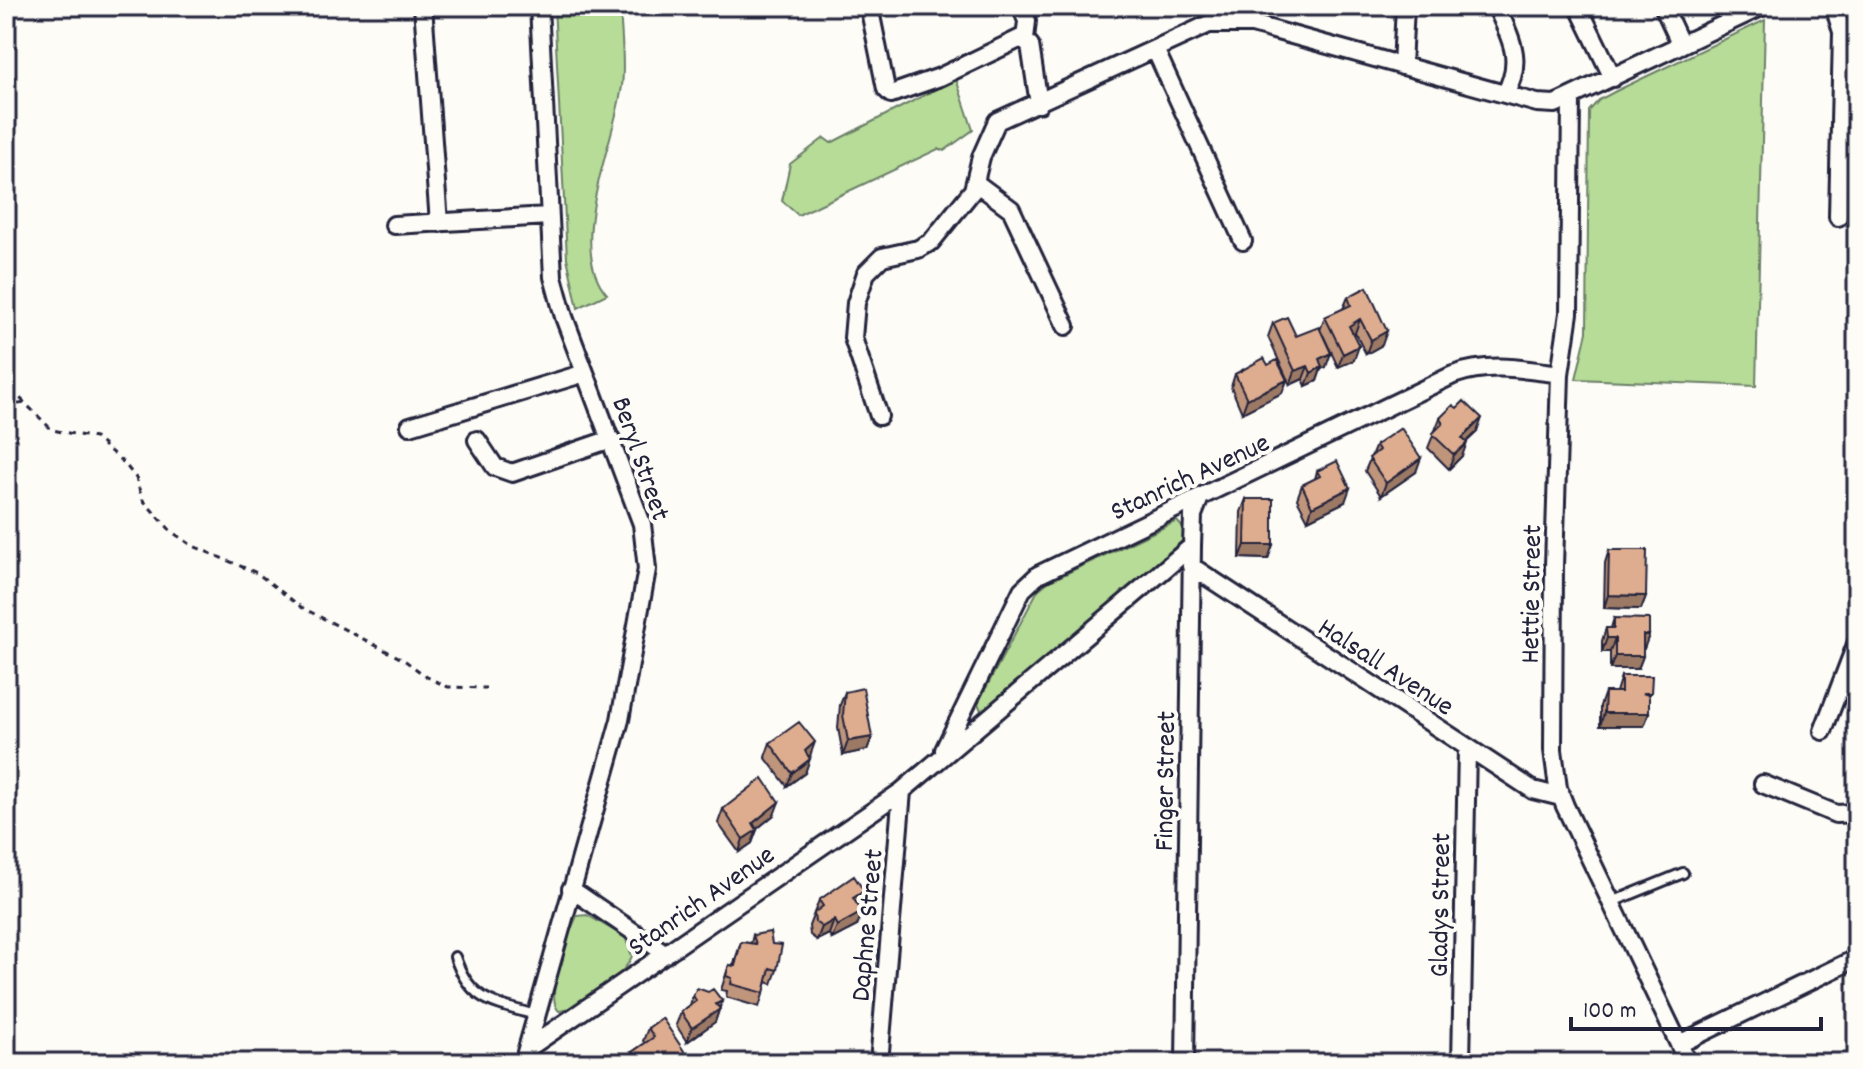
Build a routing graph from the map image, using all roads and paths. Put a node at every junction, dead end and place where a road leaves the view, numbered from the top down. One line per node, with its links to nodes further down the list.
1 (423, 6): 24 (street)
2 (539, 6): 22 (street, Beryl Street)
3 (869, 6): 13 (street)
4 (1021, 6): 13 (street)
5 (1219, 6): 12 (lane)
6 (1405, 6): 16 (street)
7 (1496, 6): 18 (street)
8 (1578, 6): 17 (street)
9 (1663, 6): 14 (street)
10 (1763, 6): 14 (street)
11 (1834, 6): 23 (street)
12 (1228, 21): 15 (street); 16 (street)
13 (1025, 39): 20 (street)
14 (1681, 45): 17 (street)
15 (1155, 49): 20 (street); 26 (street)
16 (1402, 66): 18 (street)
17 (1613, 78): 19 (street)
18 (1505, 94): 19 (street)
19 (1571, 98): 30 (street, Hettie Street)
20 (1039, 104): 21 (street)
21 (976, 183): 27 (street); 33 (street)
22 (548, 216): 24 (street); 29 (street, Beryl Street)
23 (1838, 217)
24 (439, 223): 25 (street)
25 (394, 225)
26 (1243, 241)
27 (1066, 326)
28 (6, 367): 31 (path)
29 (585, 373): 34 (street); 35 (street, Beryl Street)
30 (1560, 374): 37 (street, Stanrich Avenue); 47 (street, Hettie Street)
31 (25, 403): 32 (path); 41 (path)
32 (6, 406)
33 (879, 416)
34 (410, 426)
35 (611, 439): 36 (street); 50 (street, Beryl Street)
36 (477, 440)
37 (1199, 500): 38 (street, Finger Street); 44 (street, Stanrich Avenue)
38 (1192, 546): 39 (street, Finger Street); 44 (street, Stanrich Avenue)
39 (1191, 566): 43 (street, Halsall Avenue); 59 (street, Finger Street)
40 (1857, 642): 42 (street)
41 (486, 688)
42 (1823, 731)
43 (1467, 748): 47 (street, Halsall Avenue); 60 (street, Gladys Street)
44 (940, 759): 46 (street, Stanrich Avenue)
45 (1763, 784): 48 (street)
46 (902, 791): 52 (street, Stanrich Avenue); 58 (street, Daphne Street)
47 (1561, 797): 51 (street, Hettie Street)
48 (1857, 813)
49 (1683, 873): 51 (lane)
50 (571, 889): 52 (street); 55 (street, Beryl Street)
51 (1611, 902): 56 (street, Hettie Street)
52 (666, 954): 57 (street, Stanrich Avenue)
53 (455, 957): 55 (lane)
54 (1857, 958): 56 (street)
55 (536, 1015): 57 (street, Beryl Street)
56 (1679, 1044): 61 (street, Hettie Street)
57 (525, 1056)
58 (879, 1063)
59 (1185, 1063)
60 (1461, 1063)
61 (1688, 1063)

